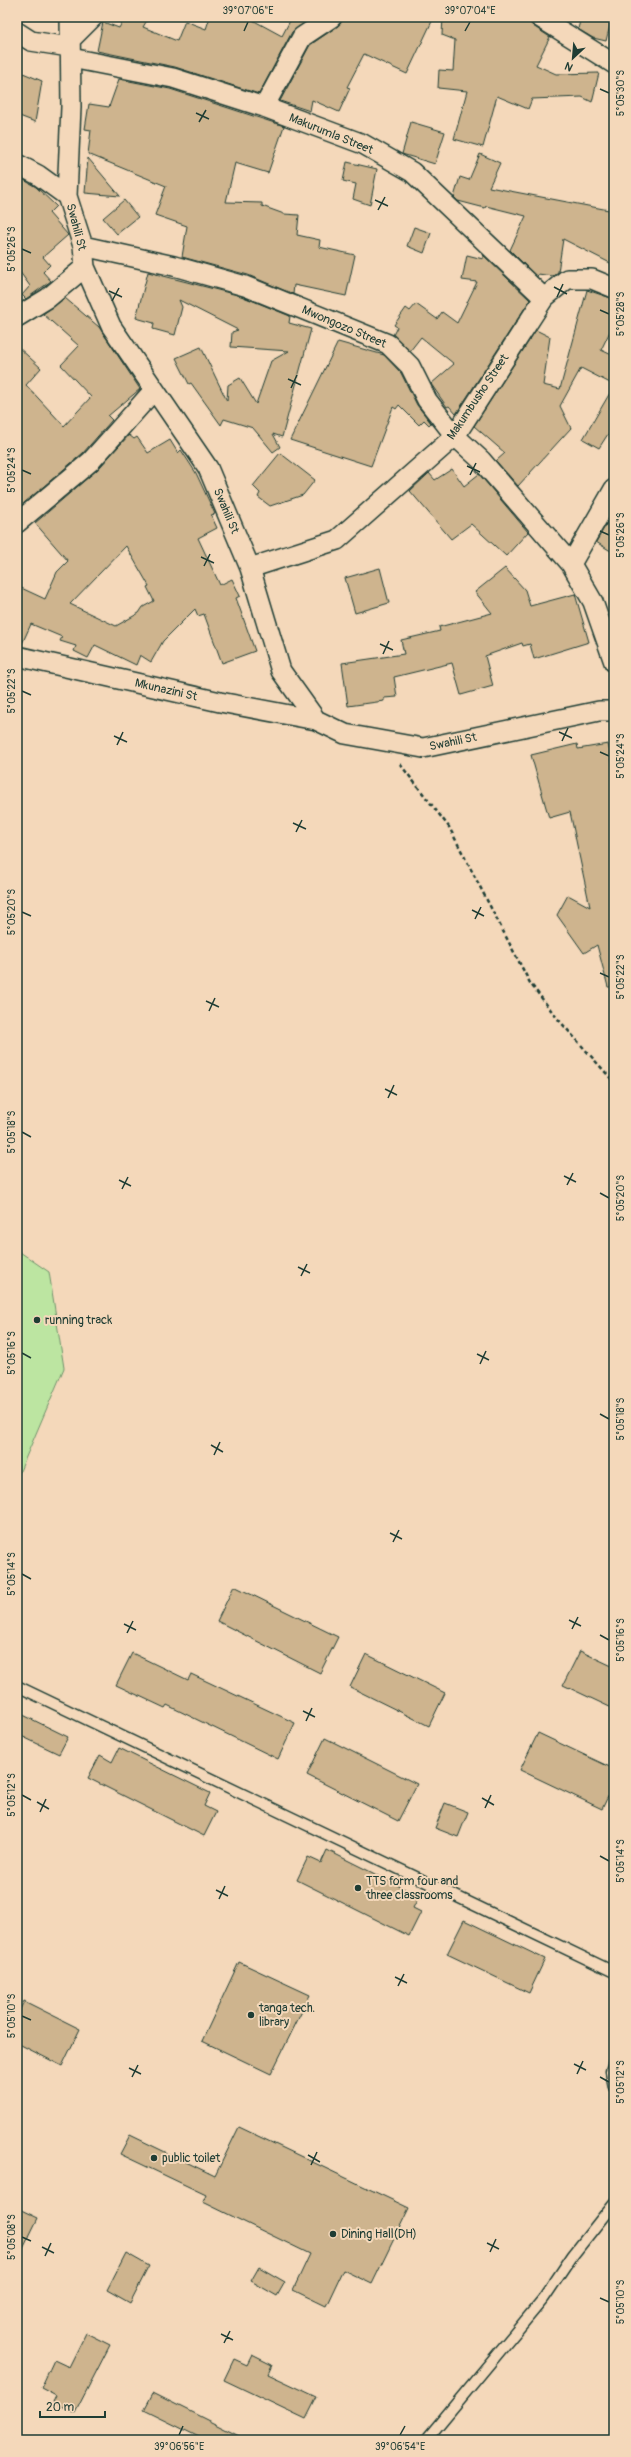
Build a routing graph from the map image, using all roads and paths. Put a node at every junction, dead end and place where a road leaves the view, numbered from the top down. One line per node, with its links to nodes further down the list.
1 (70, 17): 6 (street, Swahili St)
2 (93, 17): 6 (street)
3 (332, 17): 8 (street)
4 (540, 17): 7 (street)
5 (17, 32): 6 (street, Makurumla Street)
6 (71, 47): 8 (street, Makurumla Street); 10 (street, Swahili St)
7 (614, 64)
8 (264, 107): 14 (street, Makurumla Street)
9 (17, 164): 10 (street)
10 (67, 196): 11 (street, Swahili St)
11 (83, 246): 12 (street, Swahili St); 17 (street, Mwongozo Street)
12 (85, 267): 15 (street); 16 (street, Swahili St)
13 (614, 288): 14 (street, Makumbusho Street)
14 (544, 298): 17 (street, Makumbusho Street)
15 (17, 317)
16 (154, 390): 19 (street); 21 (street, Swahili St)
17 (454, 436): 20 (street, Mwongozo Street); 21 (street, Makumbusho Street)
18 (614, 488): 20 (street)
19 (17, 523)
20 (571, 564): 23 (street, Mwongozo Street)
21 (250, 568): 25 (street, Swahili St)
22 (17, 656): 25 (street, Mkunazini St)
23 (614, 662)
24 (614, 711): 26 (street, Swahili St)
25 (316, 720): 26 (street, Swahili St)
26 (383, 742): 27 (path)
27 (614, 1082)
28 (17, 1686): 29 (lane)
29 (614, 1972)
30 (614, 2061): 31 (lane)
31 (614, 2087)
32 (614, 2202): 33 (lane)
33 (426, 2440)

